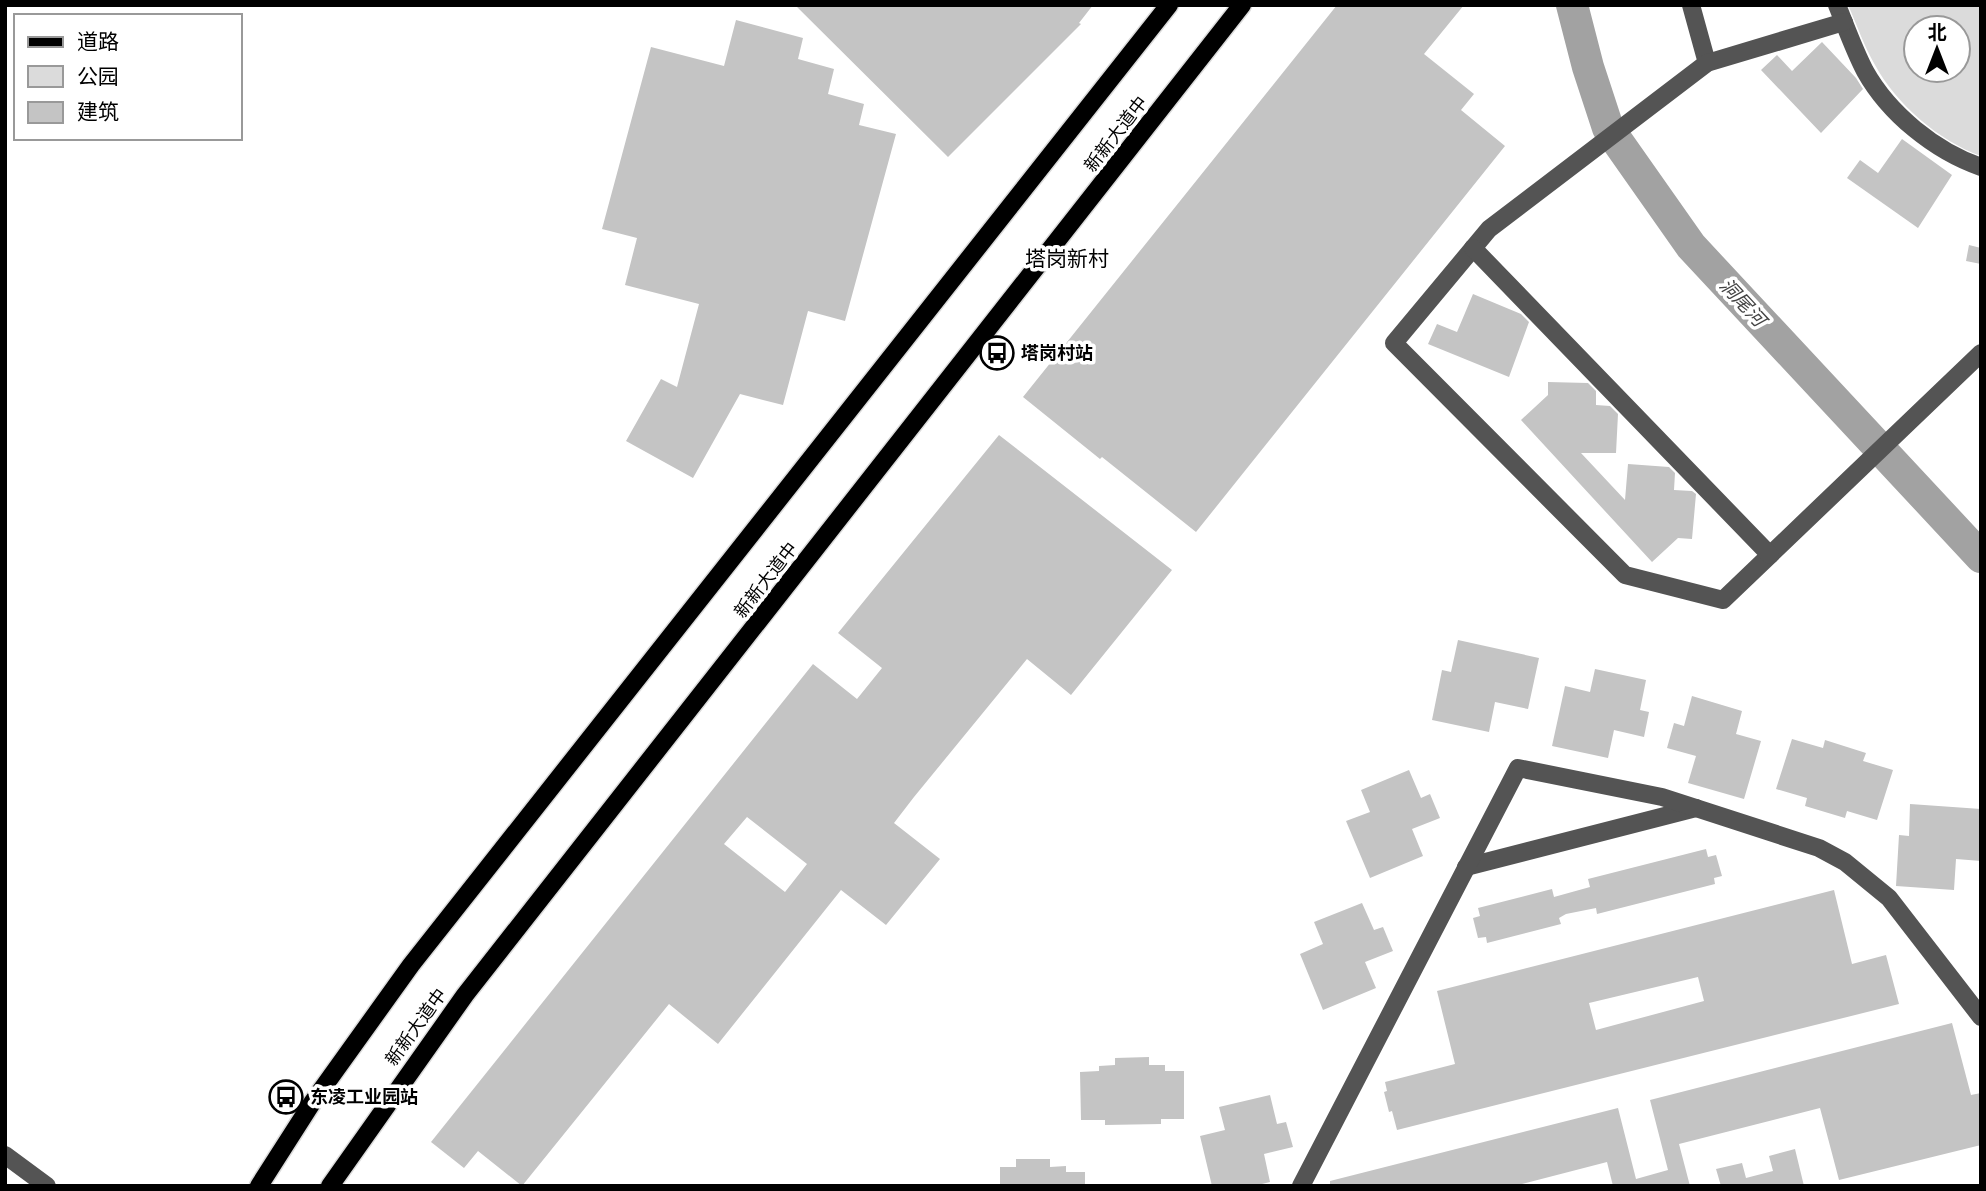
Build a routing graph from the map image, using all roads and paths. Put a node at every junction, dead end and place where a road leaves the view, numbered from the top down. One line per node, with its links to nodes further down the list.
1 (1169, 5): 16 (main road)
2 (1242, 5): 17 (main road, 新新大道中)
3 (1691, 5): 6 (street)
4 (1837, 5): 5 (street)
5 (1844, 22): 6 (street); 7 (street)
6 (1707, 63): 8 (street)
7 (1981, 167)
8 (1473, 248): 10 (street); 10 (street)
9 (1981, 353): 10 (street)
10 (1775, 550)
11 (1696, 808): 12 (street); 12 (street); 13 (street)
12 (1466, 867): 18 (street)
13 (1981, 1017)
14 (5, 1155): 15 (street)
15 (47, 1186)
16 (259, 1186)
17 (330, 1186)
18 (1301, 1186)

